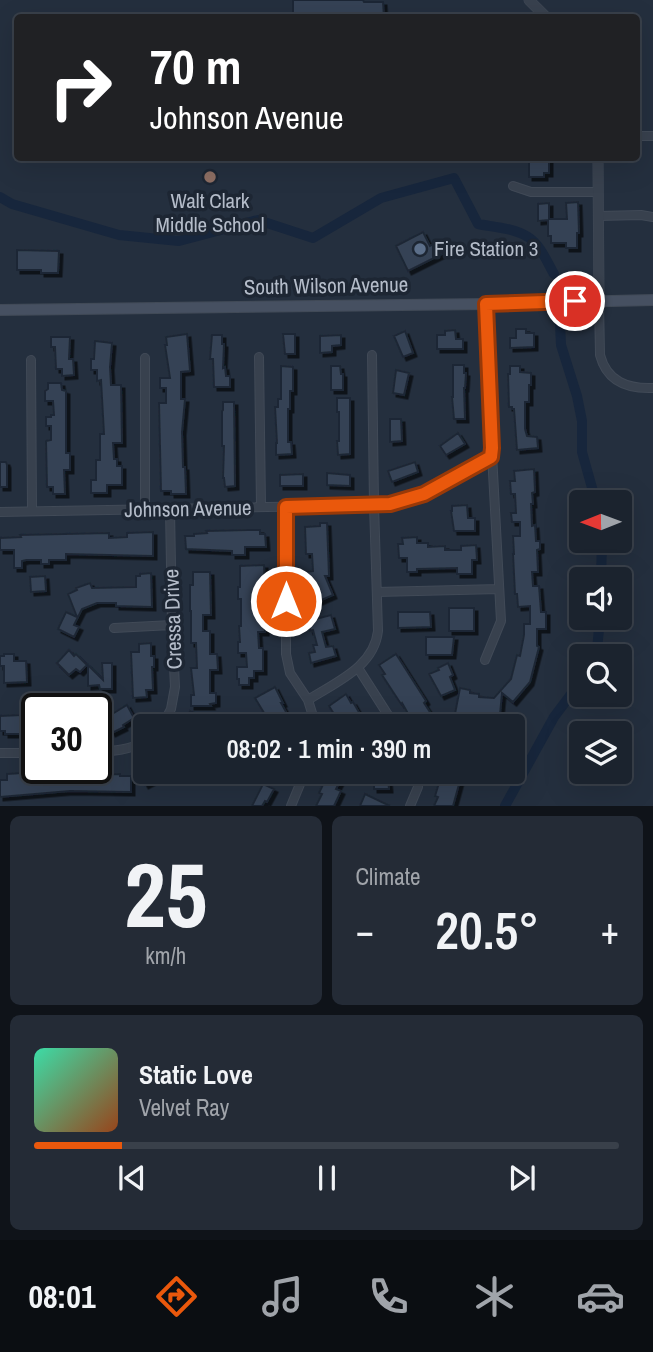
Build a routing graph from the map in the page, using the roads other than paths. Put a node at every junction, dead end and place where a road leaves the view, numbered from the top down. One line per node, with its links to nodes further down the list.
1 (529, 0): 2 (street)
2 (543, 14)
3 (597, 161): 5 (street)
4 (513, 186): 5 (street)
5 (597, 192): 6 (street)
6 (598, 216): 7 (street); 9 (street)
7 (653, 217)
8 (653, 300): 9 (main road, South Wilson Avenue)
9 (599, 301): 10 (main road, South Wilson Avenue); 16 (street)
10 (486, 304): 11 (main road, South Wilson Avenue); 17 (street)
11 (0, 310)
12 (372, 355): 18 (street)
13 (259, 357): 20 (street)
14 (145, 358): 21 (street)
15 (31, 360): 23 (street)
16 (653, 388)
17 (491, 456): 18 (street, Johnson Avenue); 25 (street)
18 (374, 505): 19 (street, Johnson Avenue); 26 (street)
19 (286, 507): 20 (street, Johnson Avenue); 31 (street)
20 (261, 508): 22 (street, Johnson Avenue)
21 (145, 509): 22 (street, Johnson Avenue); 23 (street, Johnson Avenue)
22 (170, 509): 27 (street, Cressa Drive)
23 (32, 511): 24 (street, Johnson Avenue)
24 (0, 512)
25 (499, 589): 26 (street); 29 (street)
26 (377, 592): 30 (street)
27 (172, 625): 28 (street); 32 (street, Cressa Drive)
28 (114, 628)
29 (485, 660)
30 (358, 668): 31 (street); 34 (street)
31 (308, 700): 33 (street)
32 (167, 714)
33 (312, 714)
34 (387, 714)
35 (133, 748): 36 (street)
36 (112, 751)
37 (0, 753): 38 (street)
38 (21, 753)
39 (300, 784): 41 (street)
40 (418, 784): 42 (street)
41 (290, 806)
42 (410, 806)

